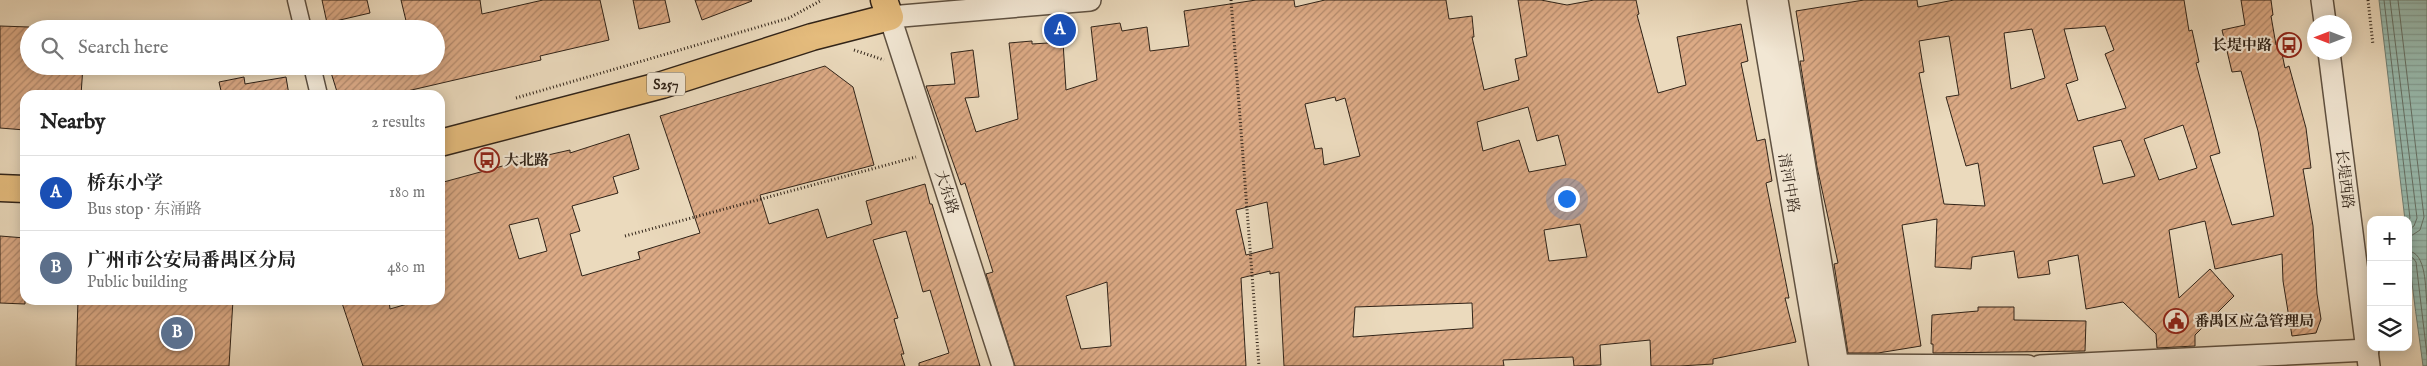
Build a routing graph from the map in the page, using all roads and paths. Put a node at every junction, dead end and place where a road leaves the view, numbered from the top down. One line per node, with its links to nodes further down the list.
1 (296, 0): 11 (street)
2 (822, 0): 16 (path)
3 (1090, 0): 9 (street)
4 (1231, 0): 25 (path)
5 (1758, 0): 23 (street, 清河中路)
6 (1777, 0): 23 (street, 清河中路)
7 (2322, 0): 10 (street)
8 (2368, 0): 12 (path)
9 (887, 9): 17 (main road, S257); 18 (street, 大东路)
10 (2324, 15)
11 (301, 20)
12 (2373, 45)
13 (2330, 60): 22 (street, 长堤西路)
14 (314, 75): 15 (street)
15 (318, 90)
16 (506, 101)
17 (445, 142)
18 (934, 152): 21 (path); 24 (street, 大东路)
19 (0, 188): 20 (main road)
20 (20, 189)
21 (625, 236)
22 (2368, 358): 28 (street)
23 (1829, 365): 26 (street); 27 (street)
24 (1003, 366)
25 (1259, 366)
26 (1807, 366)
27 (2028, 366)
28 (2040, 366)

